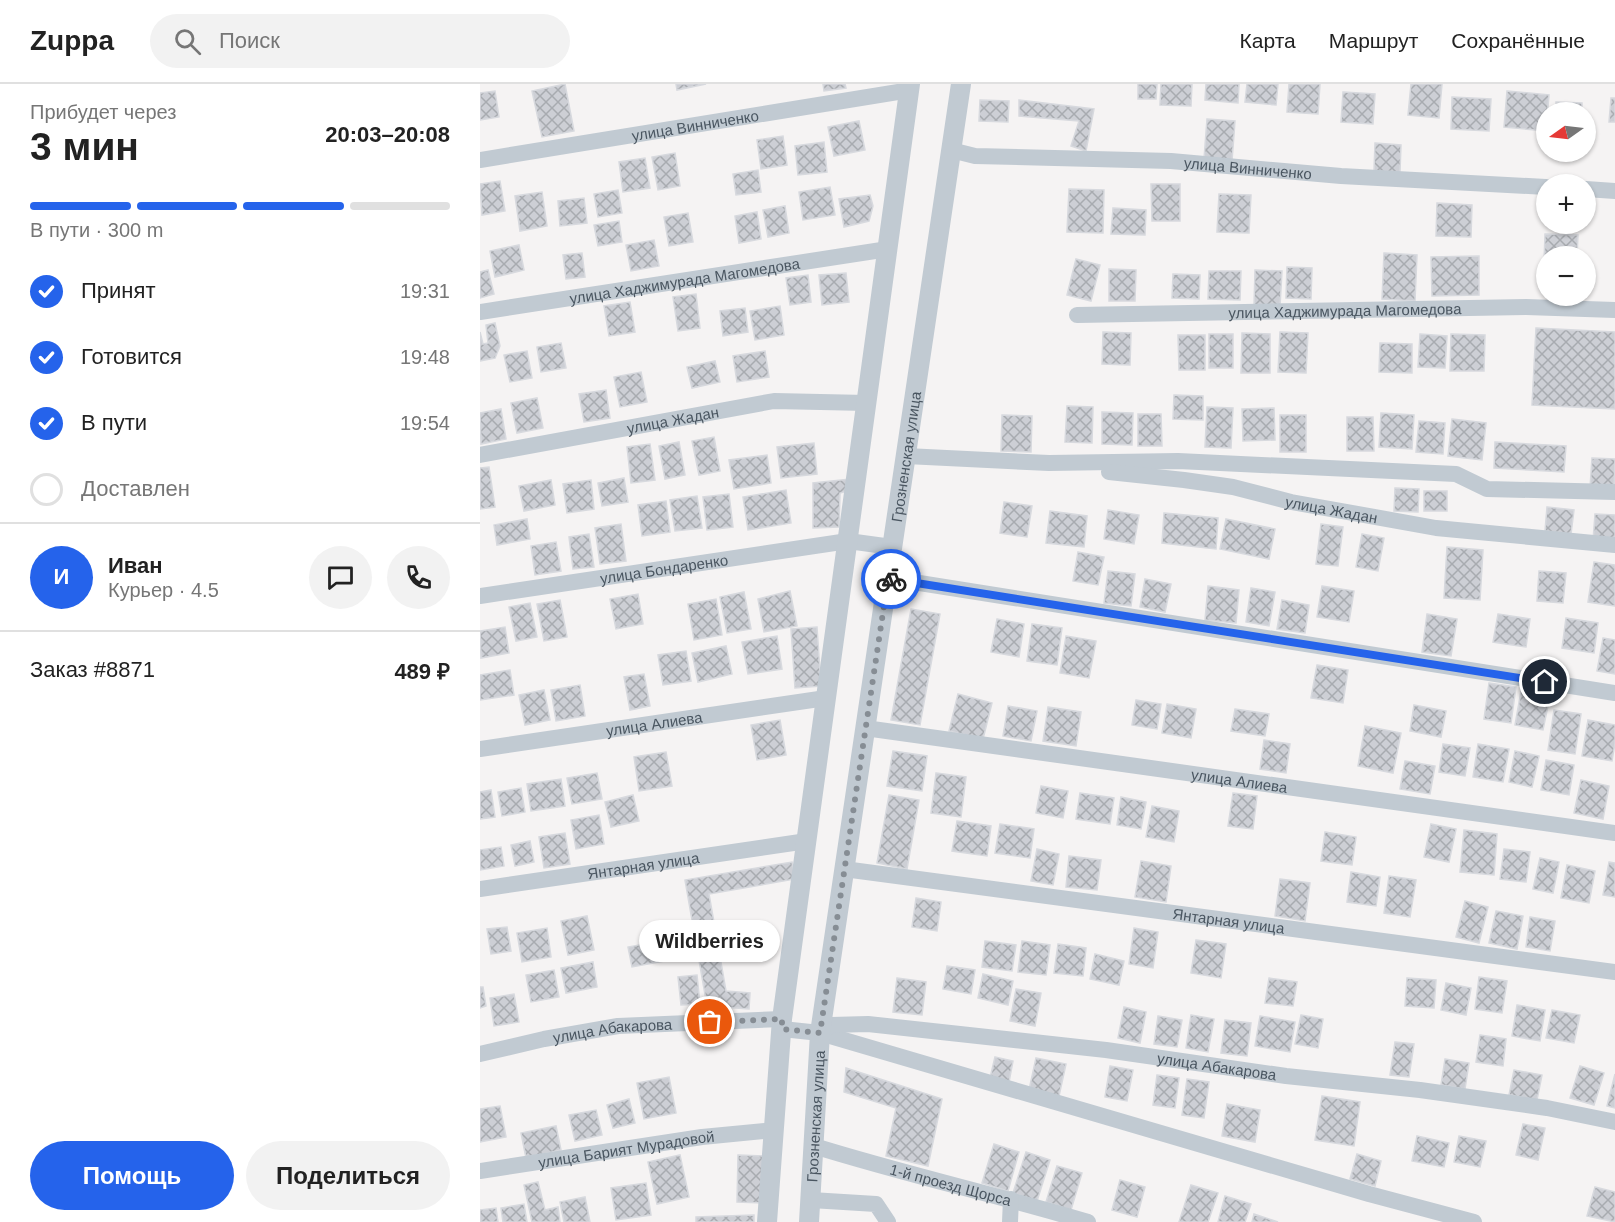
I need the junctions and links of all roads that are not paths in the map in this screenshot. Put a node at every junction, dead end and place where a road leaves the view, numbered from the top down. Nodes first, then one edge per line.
1 (961, 84) edge
2 (910, 87) edge
3 (951, 150) junction
4 (480, 160) edge
5 (1536, 186) edge
6 (1596, 190) edge
7 (1615, 191) edge
8 (888, 249) junction
9 (1615, 310) edge
10 (480, 312) edge
11 (1077, 315) dead end
12 (867, 403) junction
13 (480, 455) edge
14 (906, 456) junction
15 (1049, 464) junction
16 (1615, 492) edge
17 (848, 541) junction
18 (1615, 545) edge
19 (892, 547) junction
20 (888, 579) junction
21 (480, 596) edge
22 (1615, 693) edge
23 (826, 698) junction
24 (865, 728) junction
25 (480, 749) edge
26 (1615, 833) edge
27 (807, 841) junction
28 (844, 869) junction
29 (480, 889) edge
30 (1615, 972) edge
31 (782, 1024) junction
32 (820, 1033) junction
33 (480, 1054) edge
34 (1615, 1122) edge
35 (774, 1130) junction
36 (814, 1146) junction
37 (480, 1170) edge
38 (1011, 1199) junction
39 (811, 1200) junction
40 (767, 1222) edge
41 (809, 1222) edge
42 (888, 1222) edge
43 (1010, 1222) edge
44 (1088, 1222) edge
45 (1474, 1222) edge

1 - 3 street, Грозненская улица
2 - 4 street, улица Винниченко
2 - 8 street
3 - 5 street, улица Винниченко
3 - 14 street, Грозненская улица
6 - 7 street
8 - 10 street, улица Хаджимурада Магомедова
8 - 12 street
9 - 11 street, улица Хаджимурада Магомедова
12 - 13 street, улица Жадан
12 - 17 street
14 - 15 street
14 - 19 street, Грозненская улица
15 - 16 street
15 - 18 street, улица Жадан
17 - 19 street, улица Бондаренко
17 - 21 street, улица Бондаренко
17 - 23 street
19 - 20 street, Грозненская улица
20 - 22 street
20 - 24 street, Грозненская улица
23 - 25 street, улица Алиева
23 - 27 street
24 - 26 street, улица Алиева
24 - 28 street, Грозненская улица
27 - 29 street, Янтарная улица
27 - 31 street
28 - 30 street, Янтарная улица
28 - 32 street, Грозненская улица
31 - 32 street, улица Абакарова
31 - 33 street, улица Абакарова
31 - 35 street
32 - 34 street, улица Абакарова
32 - 36 street, Грозненская улица
32 - 45 street
35 - 37 street, улица Барият Мурадовой
35 - 40 street
36 - 38 street, 1-й проезд Щорса
36 - 39 street, Грозненская улица
38 - 43 street
38 - 44 street, 1-й проезд Щорса
39 - 41 street, Грозненская улица
39 - 42 street

